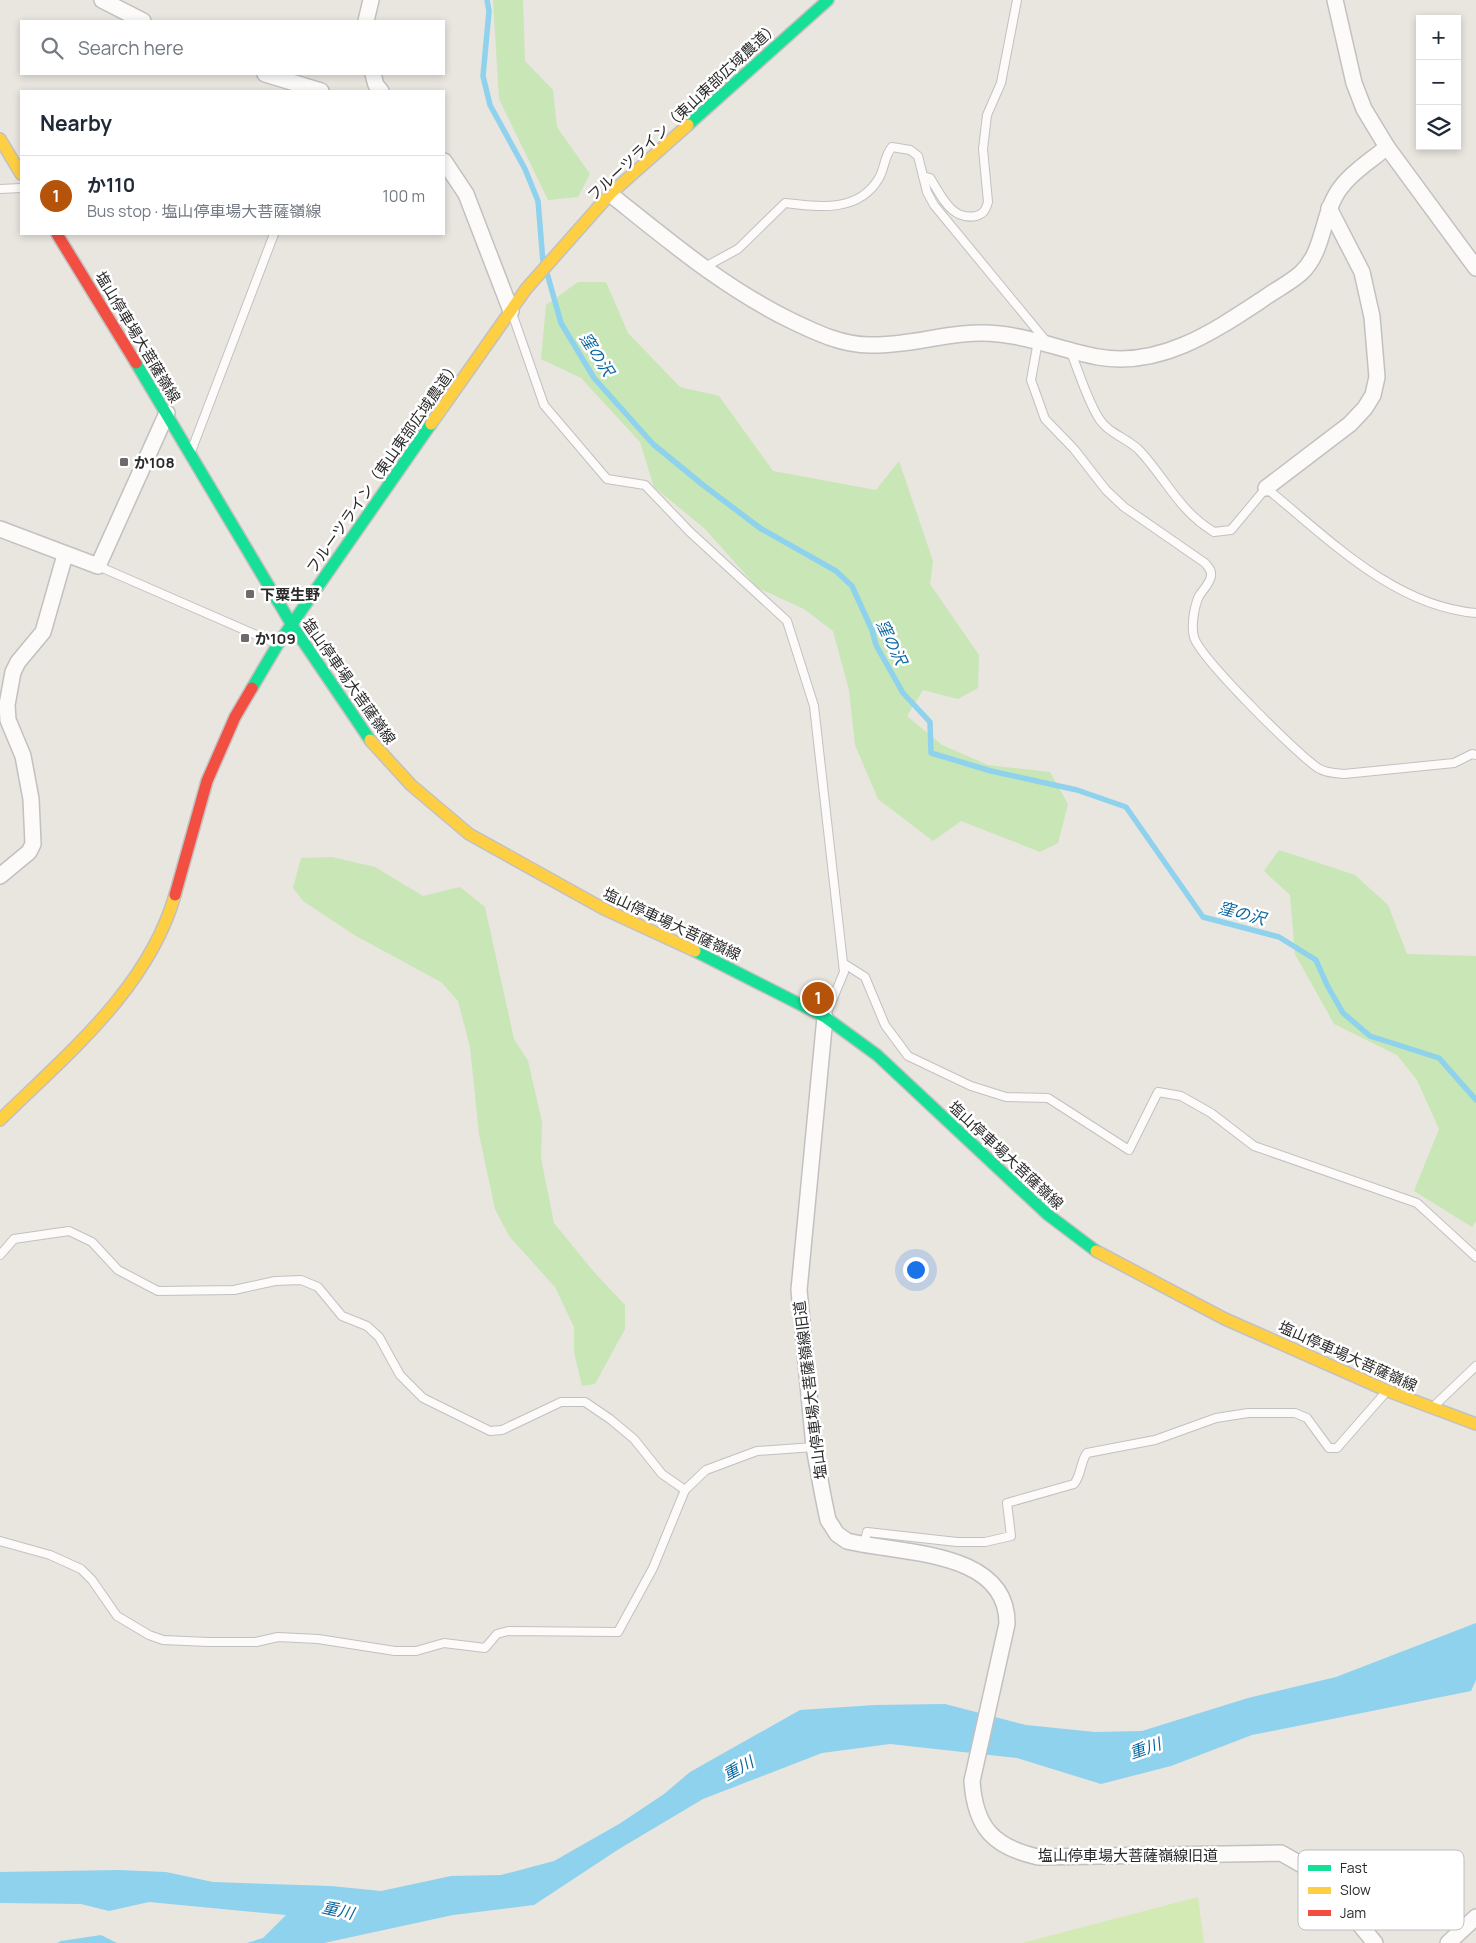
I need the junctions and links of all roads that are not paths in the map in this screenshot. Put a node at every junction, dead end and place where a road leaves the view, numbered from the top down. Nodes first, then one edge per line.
1 (102, 0) edge
2 (371, 0) edge
3 (828, 0) edge
4 (1017, 0) edge
5 (1335, 0) edge
6 (141, 20) edge
7 (366, 20) edge
8 (268, 75) edge
9 (373, 75) edge
10 (318, 90) edge
11 (380, 90) edge
12 (0, 139) edge
13 (1387, 147) junction
14 (445, 162) edge
15 (20, 172) edge
16 (923, 176) junction
17 (20, 188) edge
18 (0, 189) edge
19 (610, 194) junction
20 (1329, 208) junction
21 (58, 235) edge
22 (274, 235) edge
23 (703, 268) junction
24 (1476, 268) edge
25 (511, 311) junction
26 (1044, 343) junction
27 (1070, 350) junction
28 (167, 413) junction
29 (191, 453) junction
30 (1266, 488) junction
31 (0, 528) edge
32 (65, 555) junction
33 (98, 566) junction
34 (1476, 613) edge
35 (292, 625) junction
36 (278, 644) junction
37 (1476, 755) edge
38 (0, 876) edge
39 (843, 963) junction
40 (825, 1017) junction
41 (0, 1120) edge
42 (0, 1255) edge
43 (1476, 1257) edge
44 (1476, 1366) edge
45 (1388, 1391) junction
46 (1432, 1408) junction
47 (1476, 1424) edge
48 (814, 1447) junction
49 (685, 1490) junction
50 (0, 1541) edge
51 (864, 1545) junction
52 (1298, 1863) edge
53 (1476, 1917) edge
54 (1464, 1928) edge
55 (1364, 1930) edge
56 (1462, 1930) edge
57 (1375, 1943) edge
58 (1448, 1943) edge

1 - 6 street
2 - 7 street
3 - 19 main road, フルーツライン（東山東部広域農道）
4 - 16 lane
5 - 13 street
8 - 10 street
9 - 11 street
12 - 15 main road
13 - 20 street
13 - 24 street
14 - 25 street
16 - 23 lane
16 - 26 lane
17 - 18 lane
19 - 23 street
19 - 25 main road, フルーツライン（東山東部広域農道）
20 - 27 street
20 - 30 street
21 - 28 main road, 塩山停車場大菩薩嶺線
22 - 29 lane
23 - 26 street
25 - 35 main road, フルーツライン（東山東部広域農道）
25 - 39 lane
26 - 27 street
26 - 37 lane
27 - 30 lane
28 - 29 main road, 塩山停車場大菩薩嶺線
28 - 33 street
29 - 35 main road, 塩山停車場大菩薩嶺線
30 - 34 lane
31 - 32 street
32 - 33 street
32 - 38 street
33 - 36 lane
35 - 36 main road, フルーツライン（東山東部広域農道）
35 - 40 main road, 塩山停車場大菩薩嶺線
36 - 41 main road, フルーツライン（東山東部広域農道）
39 - 40 lane
39 - 43 lane
40 - 45 main road, 塩山停車場大菩薩嶺線
40 - 48 street, 塩山停車場大菩薩嶺線旧道
42 - 49 lane
44 - 46 lane
45 - 46 main road, 塩山停車場大菩薩嶺線
45 - 51 lane
46 - 47 main road, 塩山停車場大菩薩嶺線
48 - 49 lane
48 - 51 street, 塩山停車場大菩薩嶺線旧道
49 - 50 lane
51 - 52 street, 塩山停車場大菩薩嶺線旧道
53 - 54 street
55 - 57 street, 塩山停車場大菩薩嶺線旧道
56 - 58 street

